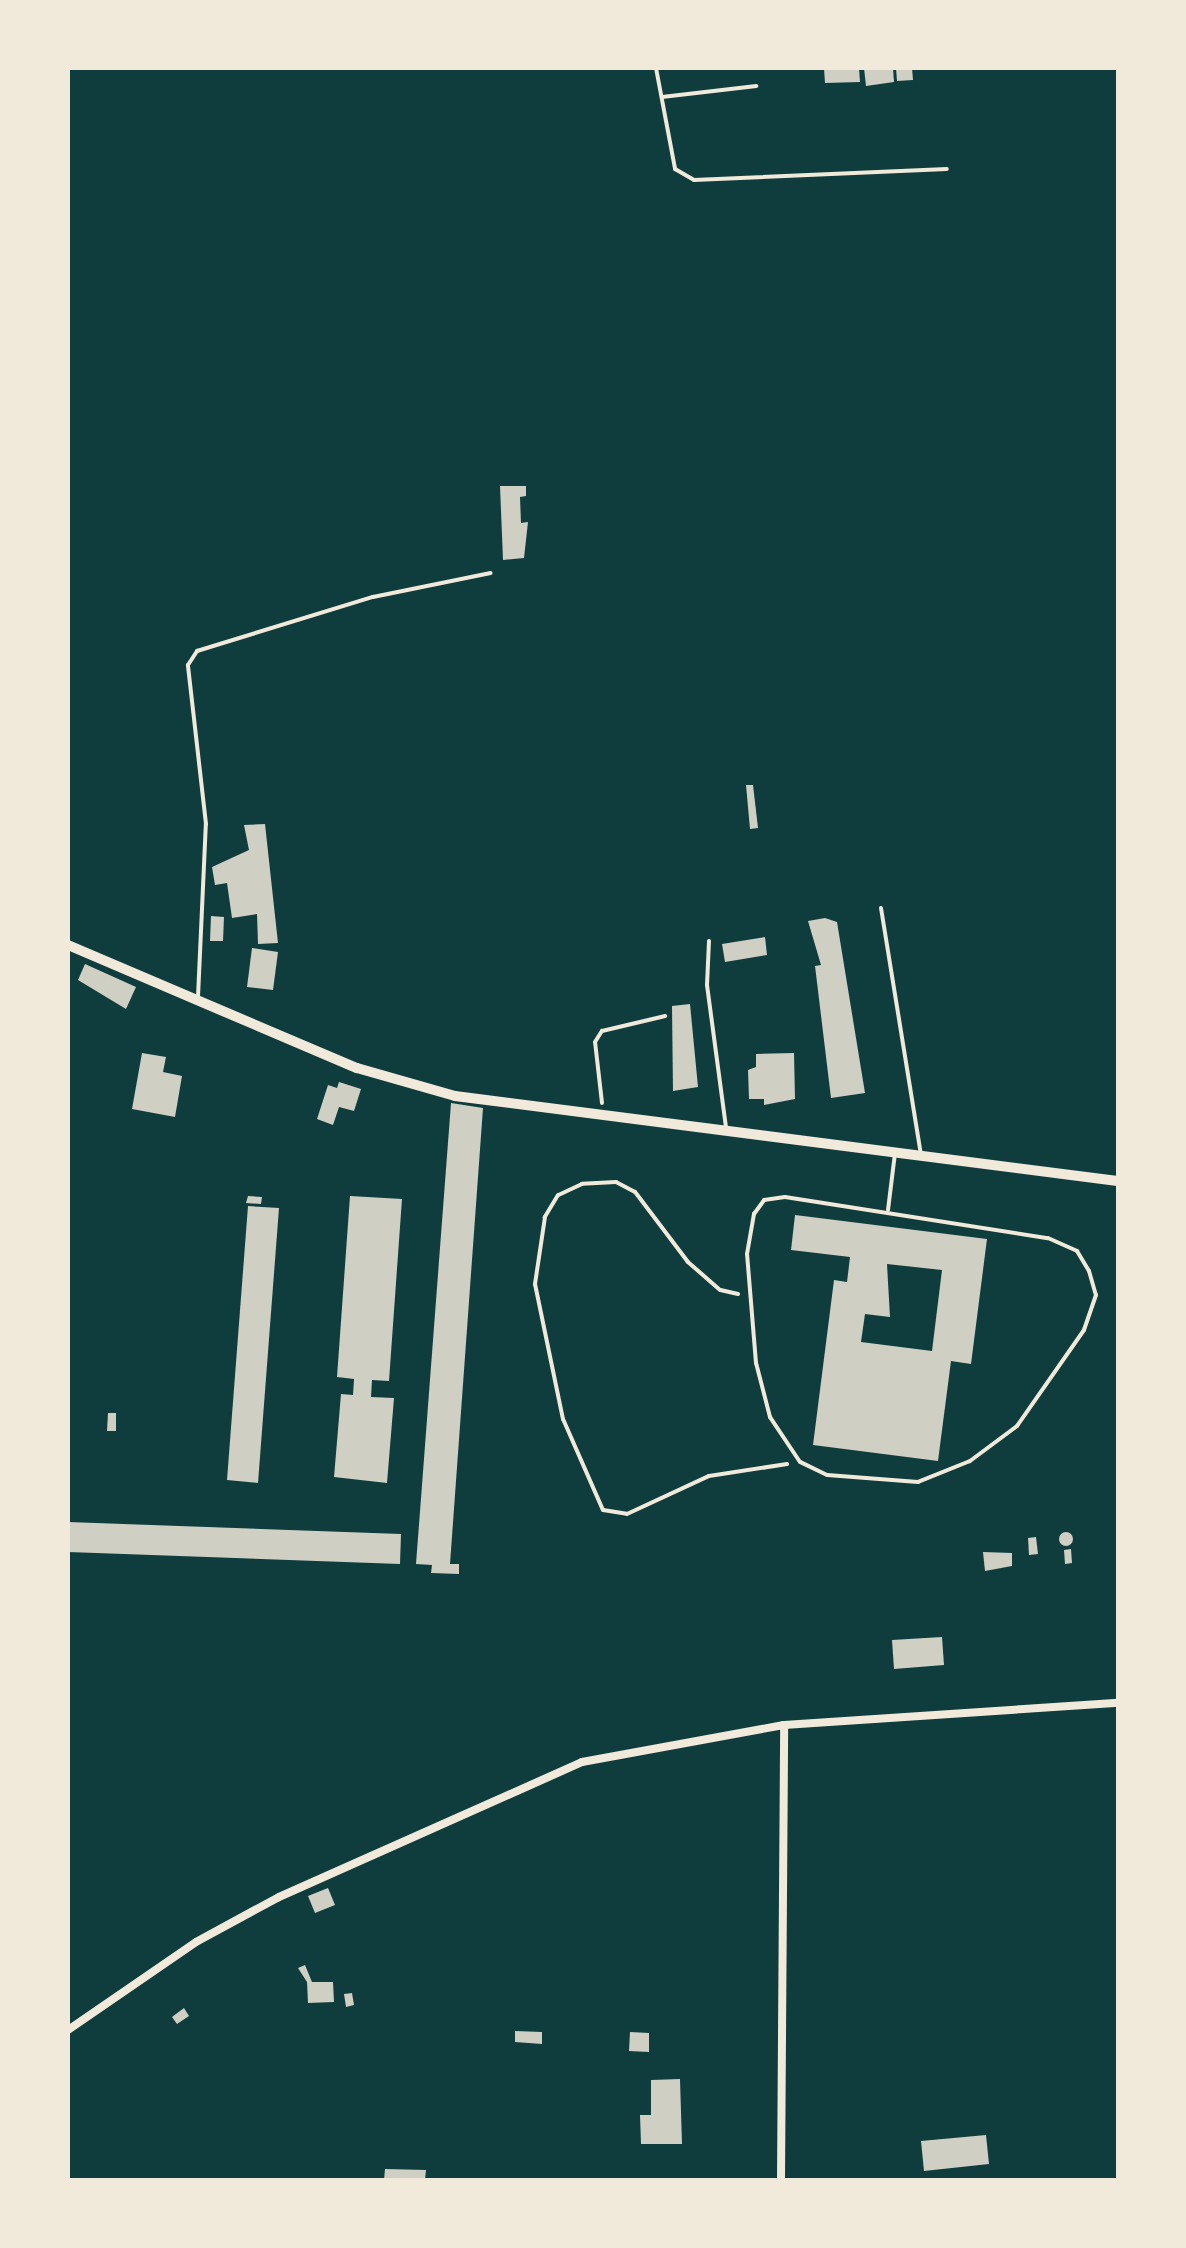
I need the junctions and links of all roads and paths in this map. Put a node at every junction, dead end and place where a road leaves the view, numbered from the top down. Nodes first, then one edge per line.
1 (656, 68) edge
2 (756, 86) dead end
3 (662, 97) junction
4 (947, 169) dead end
5 (492, 573) dead end
6 (881, 908) dead end
7 (709, 940) dead end
8 (68, 945) edge
9 (198, 1002) junction
10 (665, 1016) dead end
11 (604, 1117) junction
12 (726, 1132) junction
13 (895, 1153) junction
14 (921, 1156) junction
15 (1118, 1182) edge
16 (888, 1210) junction
17 (747, 1296) junction
18 (800, 1462) junction
19 (1118, 1703) edge
20 (784, 1725) junction
21 (68, 2030) edge
22 (782, 2180) edge

1 - 3 lane
2 - 3 lane
3 - 4 lane
5 - 9 lane
6 - 14 lane
7 - 12 lane
8 - 9 street
9 - 11 street
10 - 11 path
11 - 12 street
12 - 13 street
13 - 14 street
13 - 16 lane
14 - 15 street
16 - 17 lane
16 - 18 lane
17 - 18 lane
17 - 18 path
19 - 20 street
20 - 21 street
20 - 22 street

